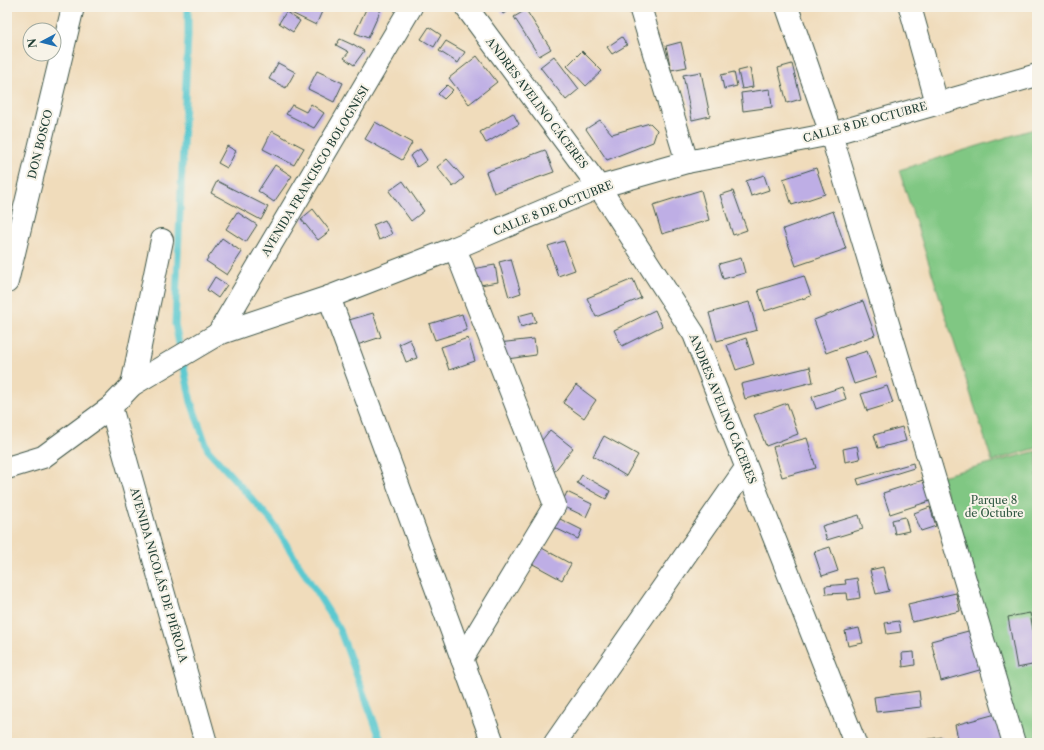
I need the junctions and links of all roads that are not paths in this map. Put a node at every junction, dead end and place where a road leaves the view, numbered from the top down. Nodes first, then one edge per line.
1 (73, 7) edge
2 (411, 7) edge
3 (466, 7) edge
4 (640, 7) edge
5 (787, 7) edge
6 (910, 7) edge
7 (1037, 75) edge
8 (937, 103) junction
9 (831, 134) junction
10 (687, 162) junction
11 (599, 187) junction
12 (162, 240) dead end
13 (455, 248) junction
14 (7, 282) edge
15 (329, 297) junction
16 (217, 335) junction
17 (132, 385) junction
18 (111, 407) junction
19 (7, 468) edge
20 (746, 468) junction
21 (462, 659) junction
22 (206, 743) edge
23 (493, 743) edge
24 (555, 743) edge
25 (855, 743) edge
26 (1014, 743) edge

1 - 14 street, DON BOSCO
2 - 16 street, AVENIDA FRANCISCO BOLOGNESI
3 - 11 street, ANDRES AVELINO CÁCERES
4 - 10 street
5 - 9 street
6 - 8 street
7 - 8 street, CALLE 8 DE OCTUBRE
8 - 9 street, CALLE 8 DE OCTUBRE
9 - 10 street, CALLE 8 DE OCTUBRE
9 - 26 street
10 - 11 street, CALLE 8 DE OCTUBRE
11 - 13 street, CALLE 8 DE OCTUBRE
11 - 20 street, ANDRES AVELINO CÁCERES
12 - 17 street
13 - 15 street, CALLE 8 DE OCTUBRE
13 - 21 street
15 - 16 street, CALLE 8 DE OCTUBRE
15 - 21 street
16 - 17 street, CALLE 8 DE OCTUBRE
17 - 18 street, CALLE 8 DE OCTUBRE
18 - 19 street, CALLE 8 DE OCTUBRE
18 - 22 street, AVENIDA NICOLÁS DE PIÉROLA
20 - 24 street
20 - 25 street, ANDRES AVELINO CÁCERES
21 - 23 street

